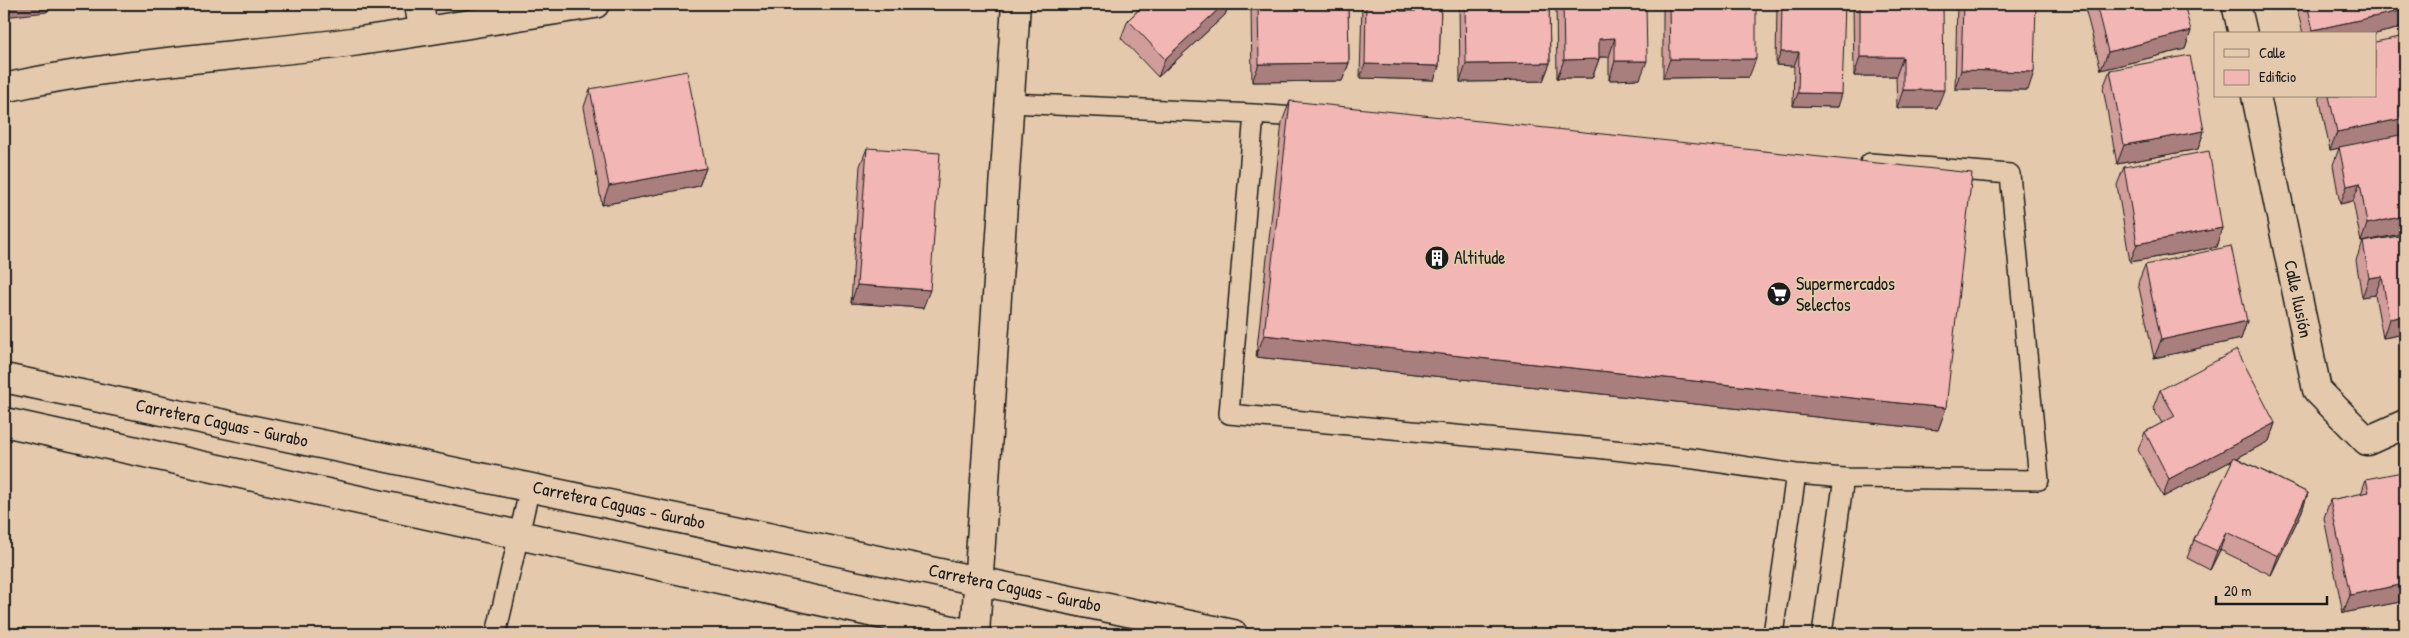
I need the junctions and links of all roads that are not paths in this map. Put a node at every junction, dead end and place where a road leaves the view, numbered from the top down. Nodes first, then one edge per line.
1 (595, 4) edge
2 (1016, 4) edge
3 (2236, 4) edge
4 (421, 17) edge
5 (2243, 32) edge
6 (4, 88) edge
7 (2256, 98) edge
8 (1010, 103) junction
9 (1254, 114) junction
10 (1323, 119) edge
11 (1851, 161) edge
12 (4, 378) edge
13 (4, 422) edge
14 (2405, 424) edge
15 (1796, 474) junction
16 (1844, 478) junction
17 (530, 487) junction
18 (519, 535) junction
19 (979, 580) junction
20 (496, 634) edge
21 (970, 634) edge
22 (975, 634) edge
23 (1233, 634) edge
24 (1773, 634) edge
25 (1822, 634) edge

1 - 4 main road
2 - 8 main road
3 - 5 main road
4 - 6 main road
7 - 14 main road, Calle Ilusión
8 - 9 lane
8 - 19 main road
9 - 10 lane
9 - 15 lane
11 - 16 lane
12 - 17 main road, Carretera Caguas - Gurabo
13 - 18 main road
15 - 16 lane
15 - 24 lane
16 - 25 lane
17 - 18 lane
17 - 19 main road, Carretera Caguas - Gurabo
18 - 20 lane
18 - 21 main road
19 - 22 main road
19 - 23 main road, Carretera Caguas - Gurabo

